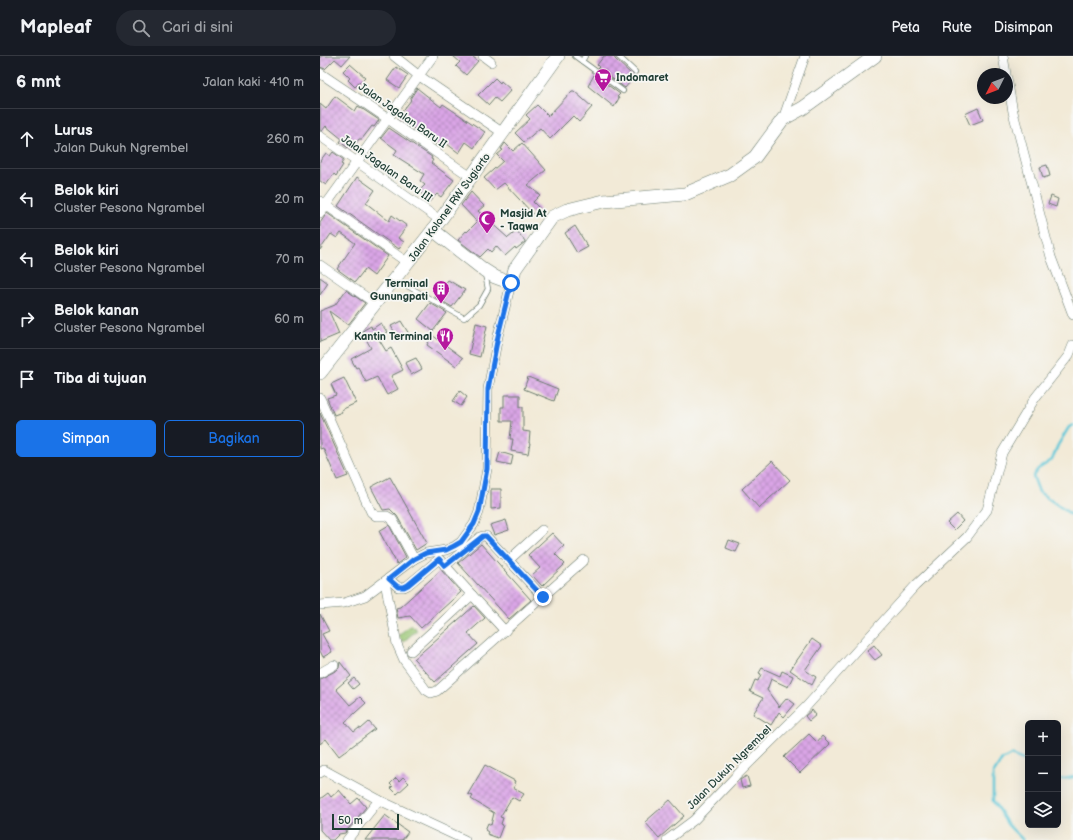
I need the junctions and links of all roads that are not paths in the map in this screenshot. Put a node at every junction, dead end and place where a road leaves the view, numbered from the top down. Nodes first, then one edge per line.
1 (394, 56) edge
2 (433, 56) edge
3 (483, 56) edge
4 (558, 56) edge
5 (575, 56) edge
6 (586, 56) edge
7 (618, 56) edge
8 (805, 56) edge
9 (875, 56) edge
10 (1003, 56) edge
11 (582, 61) junction
12 (491, 62) dead end
13 (1005, 68) edge
14 (635, 72) dead end
15 (320, 73) edge
16 (418, 75) junction
17 (622, 91) dead end
18 (1012, 104) edge
19 (388, 118) junction
20 (783, 119) junction
21 (503, 133) junction
22 (320, 136) edge
23 (357, 162) junction
24 (471, 177) junction
25 (322, 206) edge
26 (437, 225) junction
27 (408, 263) junction
28 (320, 265) edge
29 (484, 270) junction
30 (395, 279) junction
31 (511, 283) junction
32 (376, 304) junction
33 (1073, 315) edge
34 (1073, 345) edge
35 (321, 368) edge
36 (320, 398) edge
37 (542, 530) dead end
38 (414, 559) junction
39 (509, 560) junction
40 (584, 560) dead end
41 (445, 566) junction
42 (387, 580) junction
43 (472, 595) junction
44 (543, 597) junction
45 (320, 605) edge
46 (505, 631) junction
47 (411, 651) dead end
48 (334, 665) dead end
49 (320, 673) edge
50 (321, 769) edge
51 (380, 800) junction
52 (452, 838) edge
53 (347, 840) edge
54 (465, 840) edge
55 (667, 840) edge

1 - 16 street
2 - 16 street
3 - 12 street
4 - 21 street, Jalan Kolonel RW Sugiarto
5 - 11 lane
6 - 11 lane
7 - 14 lane
8 - 20 street
9 - 20 street
10 - 13 street
11 - 17 lane
15 - 19 street, Jalan Jagalan Baru II
16 - 19 street
16 - 21 street
18 - 33 street
19 - 23 street
19 - 24 street, Jalan Jagalan Baru II
20 - 31 street
21 - 24 street, Jalan Kolonel RW Sugiarto
22 - 23 street, Jalan Jagalan Baru III
23 - 25 street
23 - 26 street, Jalan Jagalan Baru III
24 - 26 street, Jalan Kolonel RW Sugiarto
25 - 27 street
26 - 27 street, Jalan Kolonel RW Sugiarto
26 - 29 street
27 - 30 street, Jalan Kolonel RW Sugiarto
28 - 32 street
29 - 30 lane
29 - 31 street
30 - 32 street, Jalan Kolonel RW Sugiarto
31 - 38 street
32 - 35 street, Jalan Kolonel RW Sugiarto
34 - 55 street, Jalan Dukuh Ngrembel
36 - 38 street
37 - 39 street
38 - 42 street
39 - 41 street
39 - 44 street
40 - 44 street
41 - 42 street
41 - 43 street
42 - 45 street
42 - 46 street
43 - 46 street
43 - 47 street
44 - 46 street
48 - 49 street
50 - 51 street
51 - 52 street
51 - 53 street
52 - 54 street

